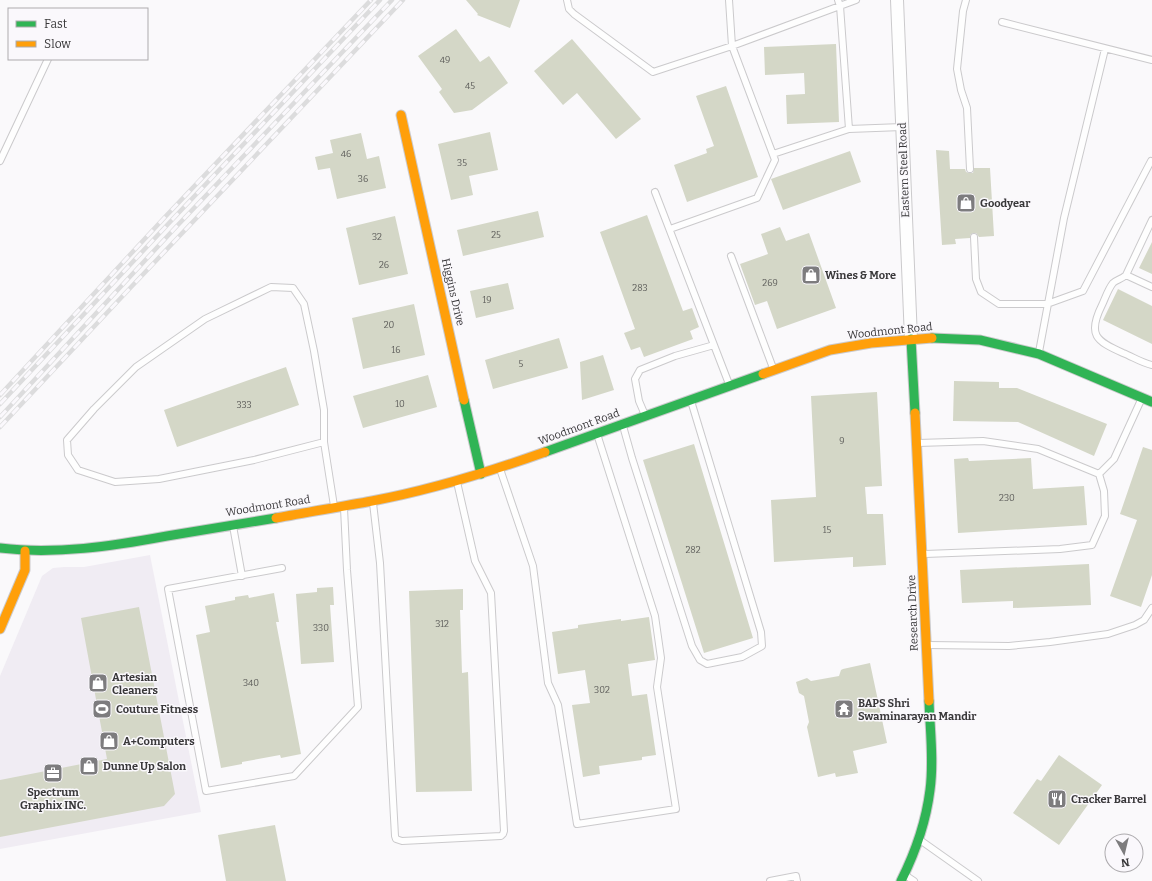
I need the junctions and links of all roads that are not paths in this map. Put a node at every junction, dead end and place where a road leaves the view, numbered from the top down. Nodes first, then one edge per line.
1 (567, 0) edge
2 (729, 0) edge
3 (856, 0) edge
4 (897, 0) edge
5 (966, 0) edge
6 (839, 3) edge
7 (1002, 22) dead end
8 (732, 46) junction
9 (1105, 49) junction
10 (48, 60) edge
11 (1152, 60) edge
12 (401, 115) dead end
13 (902, 127) junction
14 (849, 129) junction
15 (773, 154) junction
16 (0, 161) edge
17 (1152, 162) edge
18 (970, 169) dead end
19 (655, 192) dead end
20 (1152, 220) edge
21 (670, 229) junction
22 (974, 237) dead end
23 (731, 256) dead end
24 (1126, 275) junction
25 (1152, 288) edge
26 (1048, 304) junction
27 (911, 339) junction
28 (714, 345) junction
29 (1039, 354) junction
30 (1152, 365) edge
31 (774, 369) junction
32 (730, 385) junction
33 (1142, 398) junction
34 (691, 399) junction
35 (1152, 402) edge
36 (645, 416) junction
37 (623, 424) junction
38 (597, 433) junction
39 (324, 442) junction
40 (917, 443) junction
41 (500, 468) junction
42 (481, 474) junction
43 (1099, 474) junction
44 (456, 481) junction
45 (373, 501) junction
46 (339, 507) junction
47 (233, 524) junction
48 (0, 548) edge
49 (25, 551) junction
50 (922, 554) junction
51 (282, 568) dead end
52 (242, 576) junction
53 (1152, 608) edge
54 (0, 629) edge
55 (926, 645) junction
56 (919, 839) junction
57 (902, 877) edge
58 (770, 881) edge
59 (797, 881) edge
60 (914, 881) edge
61 (978, 881) edge

1 - 8 lane
2 - 8 lane
3 - 6 lane
4 - 13 street, Eastern Steel Road
5 - 18 lane
6 - 8 lane
6 - 14 lane
7 - 9 lane
8 - 15 lane
9 - 11 lane
9 - 26 lane
10 - 16 lane
12 - 42 main road, Higgins Drive
13 - 14 lane
13 - 27 street, Eastern Steel Road
14 - 15 lane
15 - 21 lane
17 - 26 lane
19 - 21 lane
20 - 24 lane
21 - 28 lane
22 - 26 lane
23 - 31 lane
24 - 25 lane
24 - 30 lane
26 - 29 lane
27 - 29 main road, Woodmont Road
27 - 31 main road, Woodmont Road
27 - 40 main road, Research Drive
28 - 32 lane
28 - 36 lane
29 - 33 main road, Woodmont Road
31 - 32 main road, Woodmont Road
32 - 34 main road, Woodmont Road
33 - 35 main road, Woodmont Road
33 - 43 lane
34 - 36 main road, Woodmont Road
34 - 37 lane
36 - 37 main road, Woodmont Road
37 - 38 main road, Woodmont Road
38 - 41 main road, Woodmont Road
38 - 41 lane
39 - 39 lane
39 - 46 lane
40 - 43 lane
40 - 50 main road, Research Drive
41 - 42 main road, Woodmont Road
42 - 44 main road, Woodmont Road
43 - 50 lane
44 - 45 main road, Woodmont Road
44 - 45 lane
45 - 46 main road, Woodmont Road
46 - 47 main road, Woodmont Road
46 - 52 lane
47 - 49 main road, Woodmont Road
47 - 52 lane
48 - 49 main road, Woodmont Road
49 - 54 main road
50 - 55 main road, Research Drive
51 - 52 lane
53 - 55 lane
55 - 56 main road, Research Drive
56 - 57 main road, Research Drive
56 - 61 lane
57 - 60 lane
58 - 59 lane

